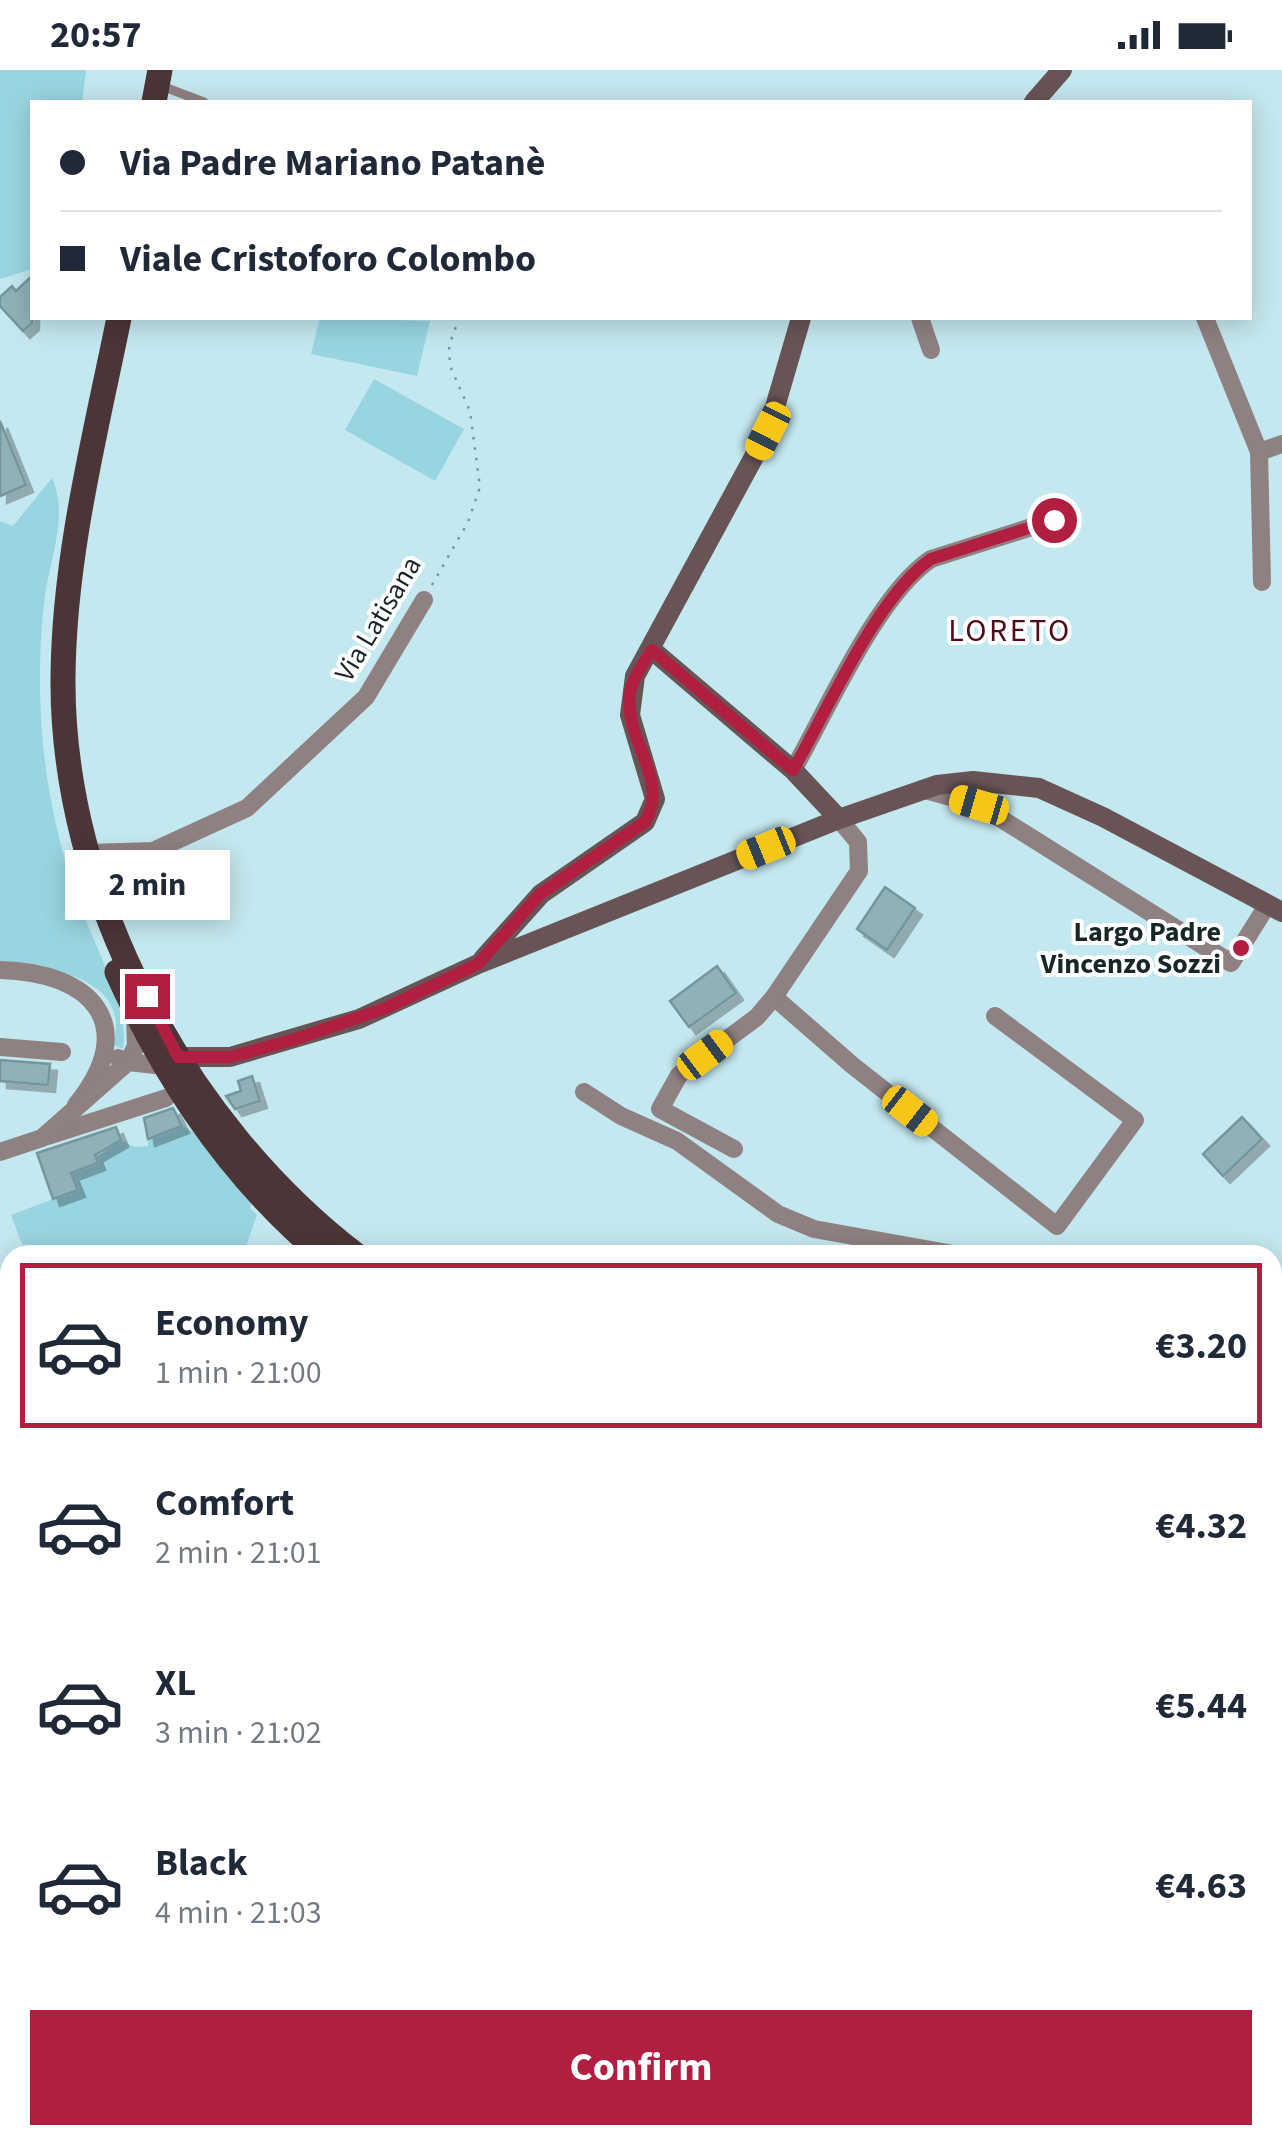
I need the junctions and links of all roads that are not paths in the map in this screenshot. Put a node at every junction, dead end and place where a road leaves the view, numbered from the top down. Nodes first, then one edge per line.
1 (1062, 70) edge
2 (163, 87) edge
3 (199, 100) edge
4 (1036, 100) edge
5 (109, 320) edge
6 (120, 320) edge
7 (799, 320) edge
8 (921, 320) edge
9 (1206, 320) edge
10 (931, 350) dead end
11 (1282, 444) edge
12 (1260, 452) junction
13 (1054, 520) dead end
14 (1262, 582) dead end
15 (424, 600) road end
16 (652, 650) junction
17 (793, 770) junction
18 (922, 789) junction
19 (839, 818) junction
20 (89, 852) junction
21 (1275, 908) edge
22 (478, 964) junction
23 (0, 970) edge
24 (774, 997) junction
25 (134, 1011) junction
26 (995, 1016) dead end
27 (0, 1046) edge
28 (104, 1049) junction
29 (62, 1052) dead end
30 (128, 1062) junction
31 (171, 1062) junction
32 (584, 1092) dead end
33 (166, 1098) dead end
34 (76, 1106) junction
35 (660, 1109) junction
36 (645, 1126) junction
37 (42, 1138) junction
38 (734, 1149) dead end
39 (0, 1152) edge
40 (312, 1245) edge
41 (345, 1245) edge
42 (904, 1245) edge

1 - 4 street
2 - 3 lane
5 - 25 main road
6 - 20 main road
7 - 16 street
8 - 10 street
9 - 12 street
11 - 12 street
12 - 14 street
13 - 17 street
15 - 20 street, Via Latisana
16 - 17 street
16 - 22 street
17 - 19 street
18 - 19 street
18 - 21 street
18 - 21 street
19 - 22 street
19 - 24 street
20 - 31 main road
22 - 31 street
23 - 28 street
24 - 26 street
24 - 35 street
25 - 30 street
25 - 31 main road
27 - 29 street
28 - 30 street
28 - 34 street
30 - 31 street
30 - 34 street
31 - 40 main road
31 - 41 main road
32 - 36 street
33 - 37 street
34 - 37 street
35 - 36 street
35 - 38 street
36 - 42 street
37 - 39 street

